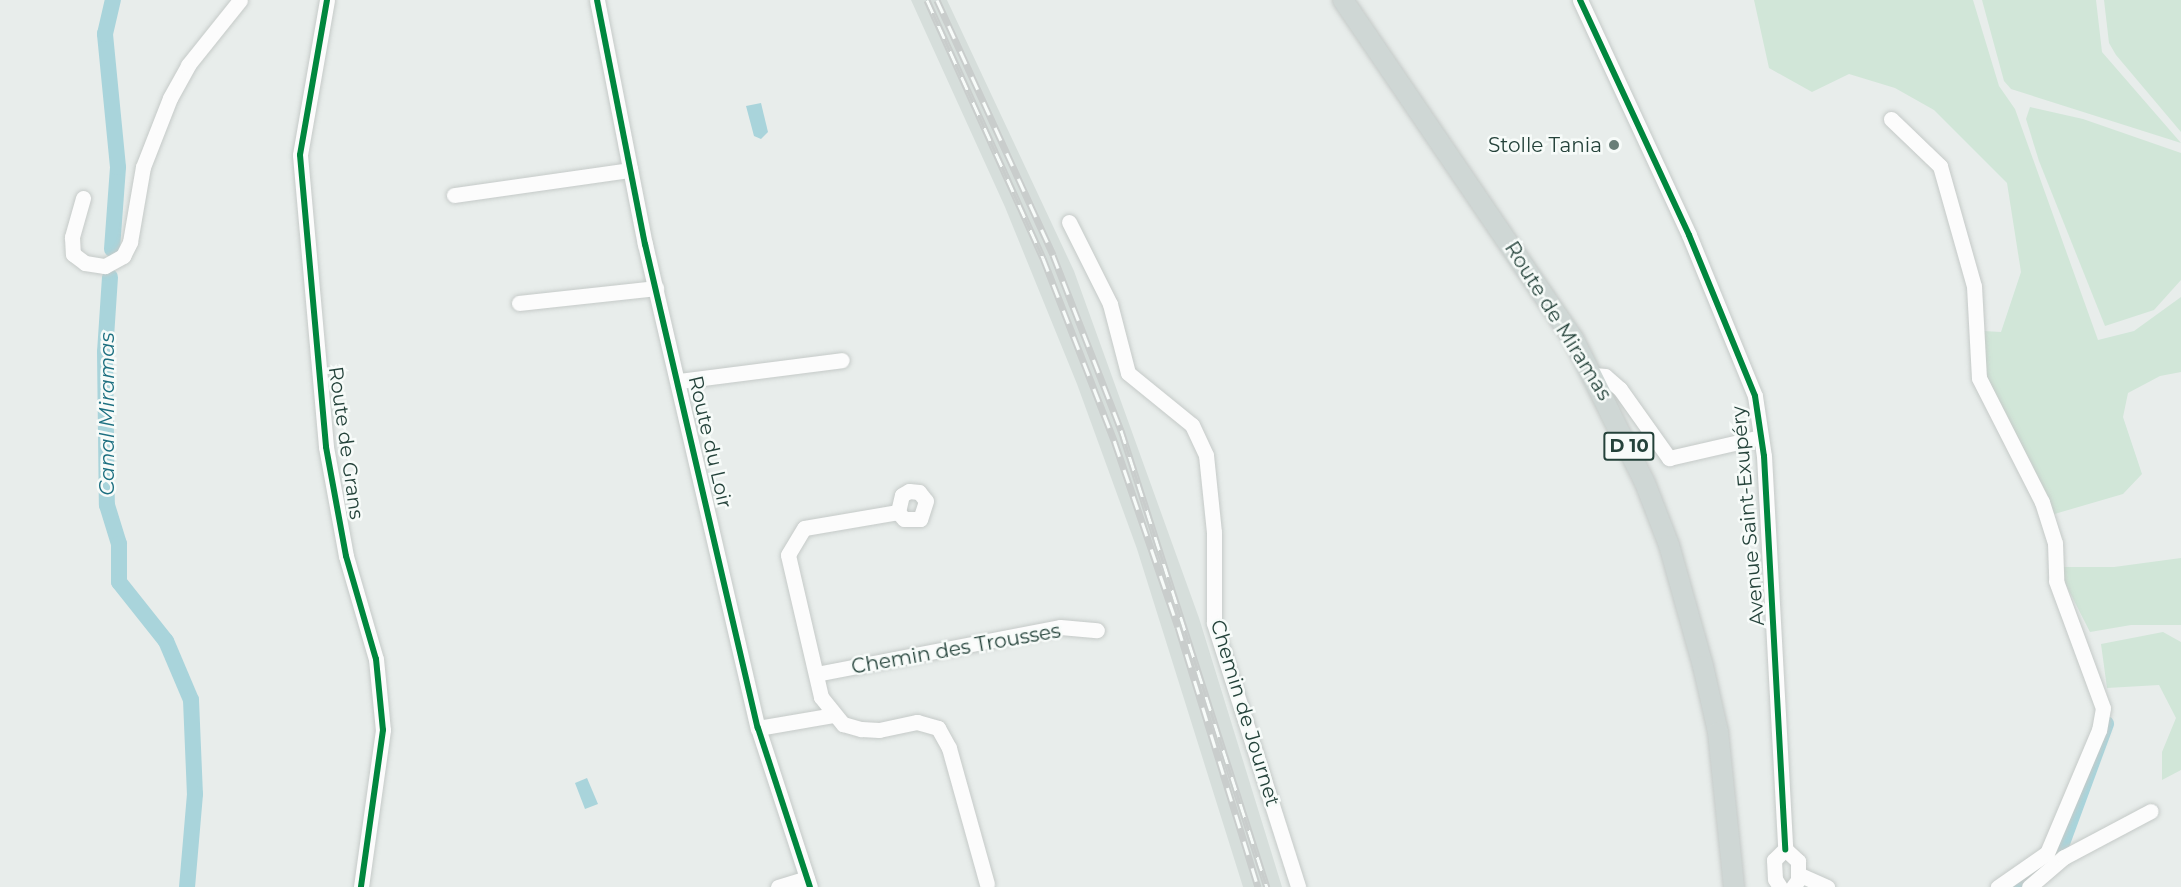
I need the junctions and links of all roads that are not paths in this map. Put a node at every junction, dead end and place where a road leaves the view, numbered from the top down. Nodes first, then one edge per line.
1 (240, 0) edge
2 (327, 0) edge
3 (597, 0) edge
4 (1343, 0) edge
5 (1580, 0) edge
6 (1891, 119) dead end
7 (630, 171) junction
8 (454, 195) dead end
9 (83, 198) dead end
10 (1069, 222) dead end
11 (656, 288) junction
12 (519, 303) dead end
13 (842, 360) dead end
14 (1594, 375) junction
15 (679, 381) junction
16 (1761, 437) junction
17 (898, 512) dead end
18 (1096, 630) dead end
19 (816, 674) junction
20 (833, 715) junction
21 (758, 728) junction
22 (2151, 811) dead end
23 (1785, 849) junction
24 (1796, 880) edge
25 (808, 883) edge
26 (987, 884) dead end
27 (361, 887) edge
28 (778, 887) edge
29 (1298, 887) edge
30 (1734, 887) edge
31 (1780, 887) edge
32 (1827, 887) edge
33 (1998, 887) edge
34 (2029, 887) edge

1 - 9 street
2 - 27 street, Route de Grans
3 - 7 street, Route du Loir
4 - 14 main road, Route de Miramas / D 10
5 - 16 street, Avenue Saint-Exupéry
6 - 33 street
7 - 8 street
7 - 11 street, Route du Loir
10 - 29 street, Chemin de Journet
11 - 12 street
11 - 15 street, Route du Loir
13 - 15 street
14 - 16 street
14 - 30 main road, Route de Miramas / D 10
15 - 21 street, Route du Loir
16 - 23 street, Avenue Saint-Exupéry
17 - 19 street
18 - 19 street, Chemin des Trousses
19 - 20 street
20 - 21 street
20 - 26 street
21 - 25 street, Route du Loir
22 - 34 street
23 - 24 street
23 - 31 street
24 - 32 street
25 - 28 street

